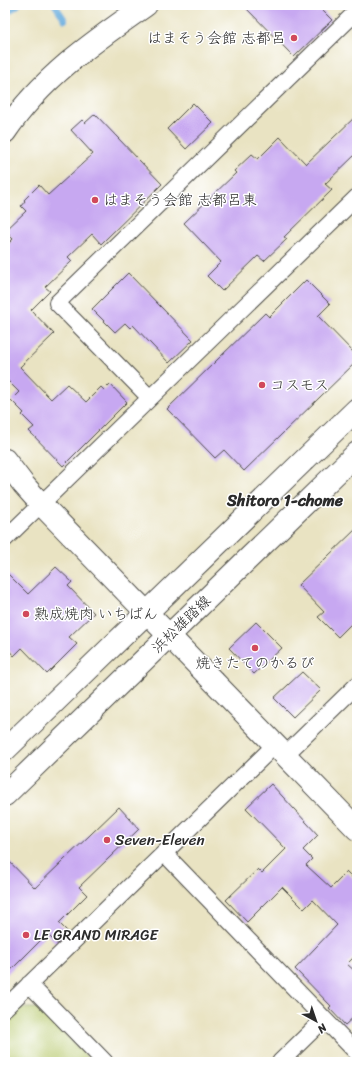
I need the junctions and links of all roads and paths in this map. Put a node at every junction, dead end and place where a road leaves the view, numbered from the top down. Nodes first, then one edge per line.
1 (146, 5) edge
2 (357, 11) edge
3 (5, 132) edge
4 (357, 197) edge
5 (150, 398) junction
6 (357, 409) edge
7 (357, 453) edge
8 (5, 460) edge
9 (41, 504) junction
10 (5, 539) edge
11 (146, 612) junction
12 (169, 636) junction
13 (357, 685) edge
14 (5, 750) edge
15 (280, 750) junction
16 (5, 795) edge
17 (357, 830) edge
18 (164, 853) junction
19 (29, 984) junction
20 (5, 1008) edge
21 (324, 1019) junction
22 (357, 1053) edge
23 (105, 1062) edge
24 (280, 1062) edge

1 - 3 main road
2 - 5 street
4 - 5 street
5 - 9 street
6 - 11 main road
7 - 12 main road, 浜松雄踏線
8 - 9 main road
9 - 10 street
9 - 11 main road
11 - 12 main road
11 - 14 main road
12 - 15 main road
12 - 16 main road, 浜松雄踏線
13 - 15 street
15 - 17 main road
15 - 18 street
18 - 19 street
18 - 21 street
19 - 20 street
19 - 23 street
21 - 22 street
21 - 24 street

